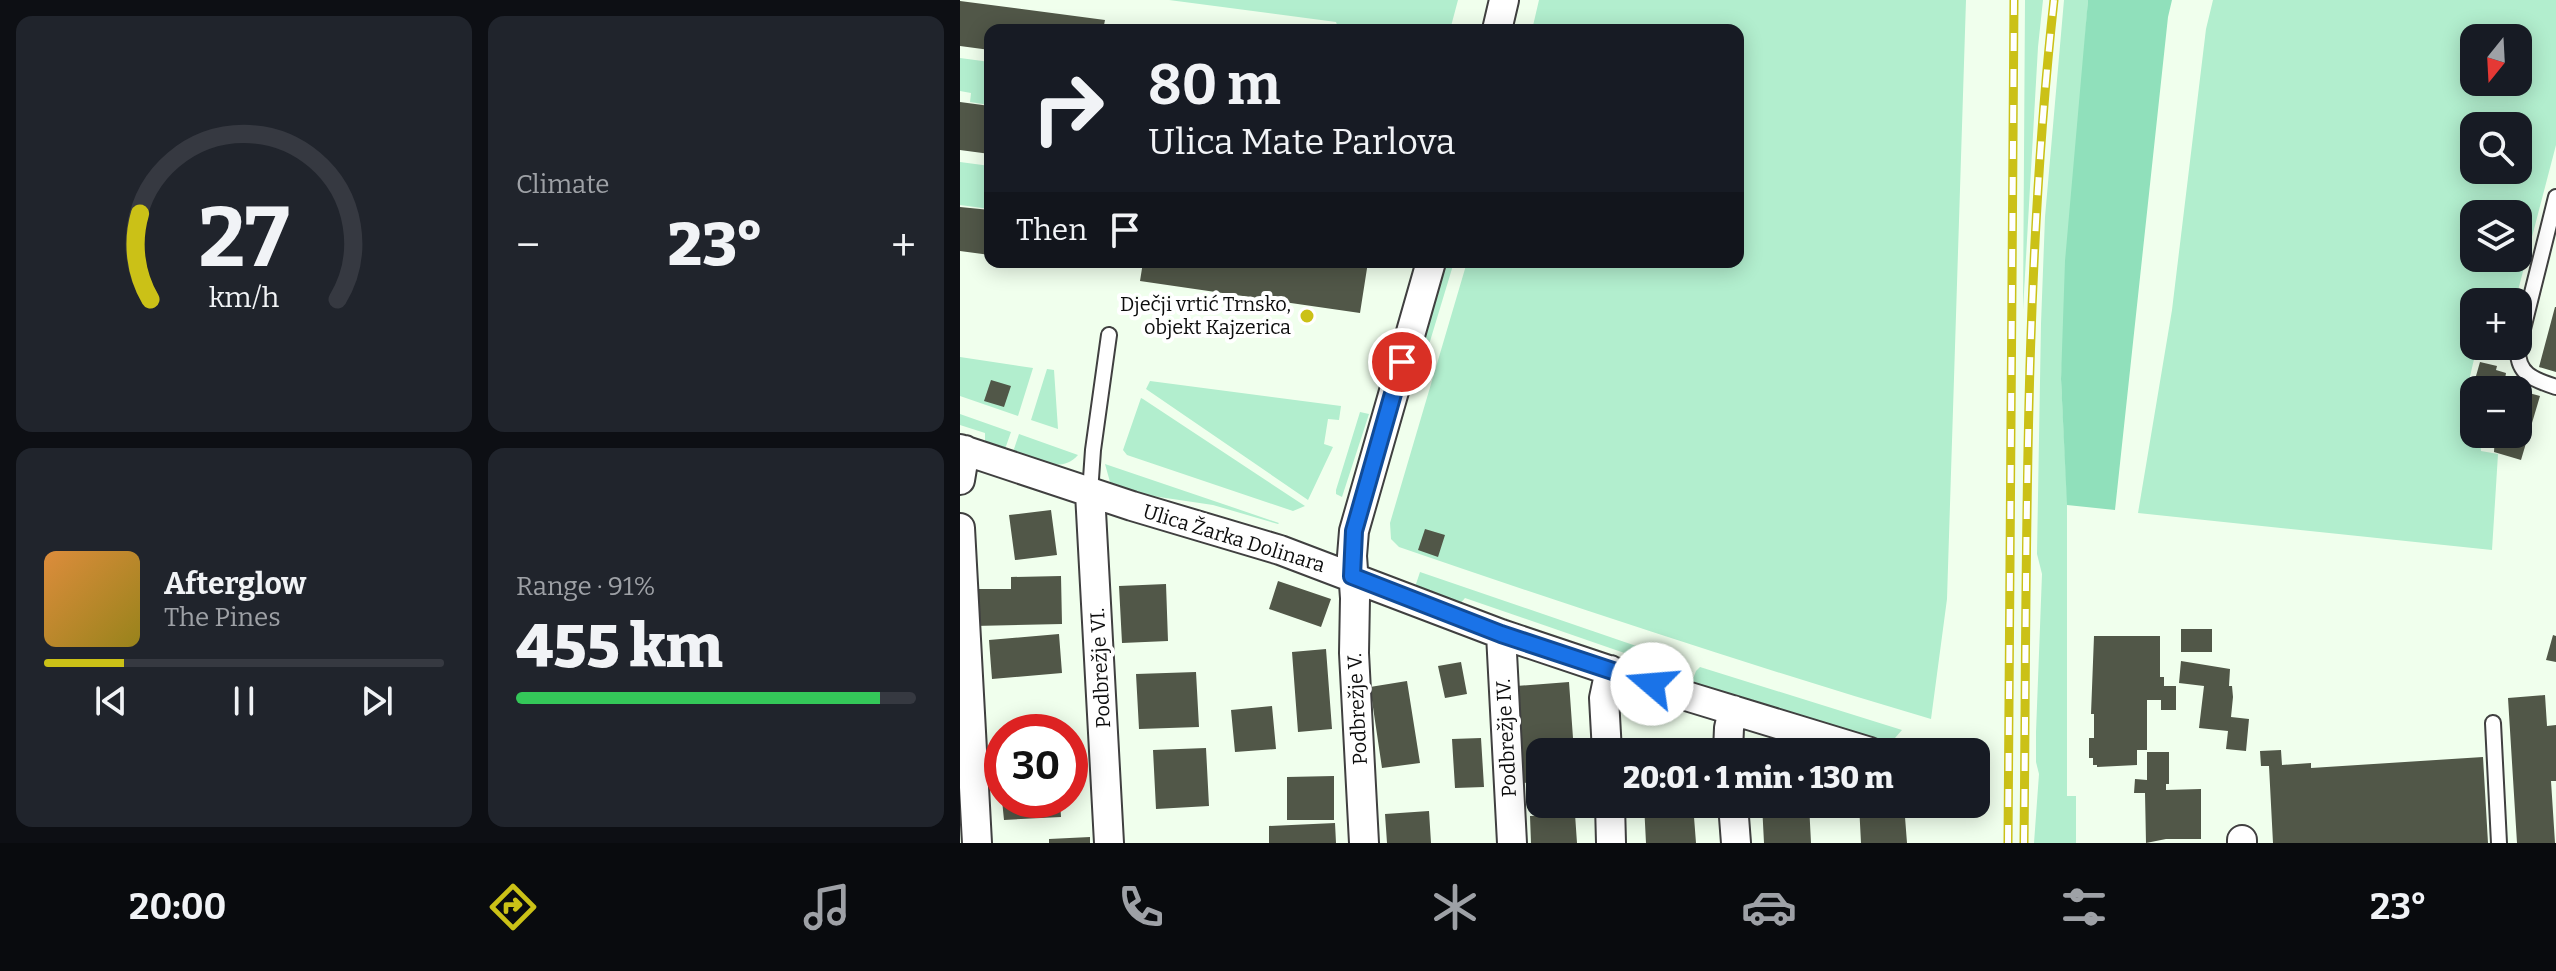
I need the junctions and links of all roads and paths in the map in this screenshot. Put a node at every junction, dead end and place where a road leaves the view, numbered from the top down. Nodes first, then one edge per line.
1 (1504, 0) edge
2 (1498, 24) edge
3 (2556, 197) edge
4 (1429, 268) edge
5 (1109, 335) dead end
6 (2556, 387) edge
7 (962, 449) edge
8 (960, 480) edge
9 (1090, 493) junction
10 (960, 528) edge
11 (1352, 576) junction
12 (1501, 634) junction
13 (1610, 670) junction
14 (1733, 710) junction
15 (2493, 723) dead end
16 (1606, 738) edge
17 (1729, 738) edge
18 (1824, 738) edge
19 (1610, 818) edge
20 (1734, 818) edge
21 (977, 843) edge
22 (1109, 843) edge
23 (1364, 843) edge
24 (1512, 843) edge
25 (1611, 843) edge
26 (1736, 843) edge
27 (2499, 843) edge

1 - 2 street
3 - 6 lane
4 - 11 street, Podbrežje V.
5 - 9 lane
7 - 8 street
7 - 9 street, Ulica Žarka Dolinara
9 - 11 street, Ulica Žarka Dolinara
9 - 22 street, Podbrežje VI.
10 - 21 street
11 - 12 street, Ulica Žarka Dolinara
11 - 23 street, Podbrežje V.
12 - 13 street, Ulica Žarka Dolinara
12 - 24 street, Podbrežje IV.
13 - 14 street, Ulica Žarka Dolinara
13 - 16 street
14 - 17 street
14 - 18 street, Ulica Žarka Dolinara
15 - 27 lane
19 - 25 street
20 - 26 street

